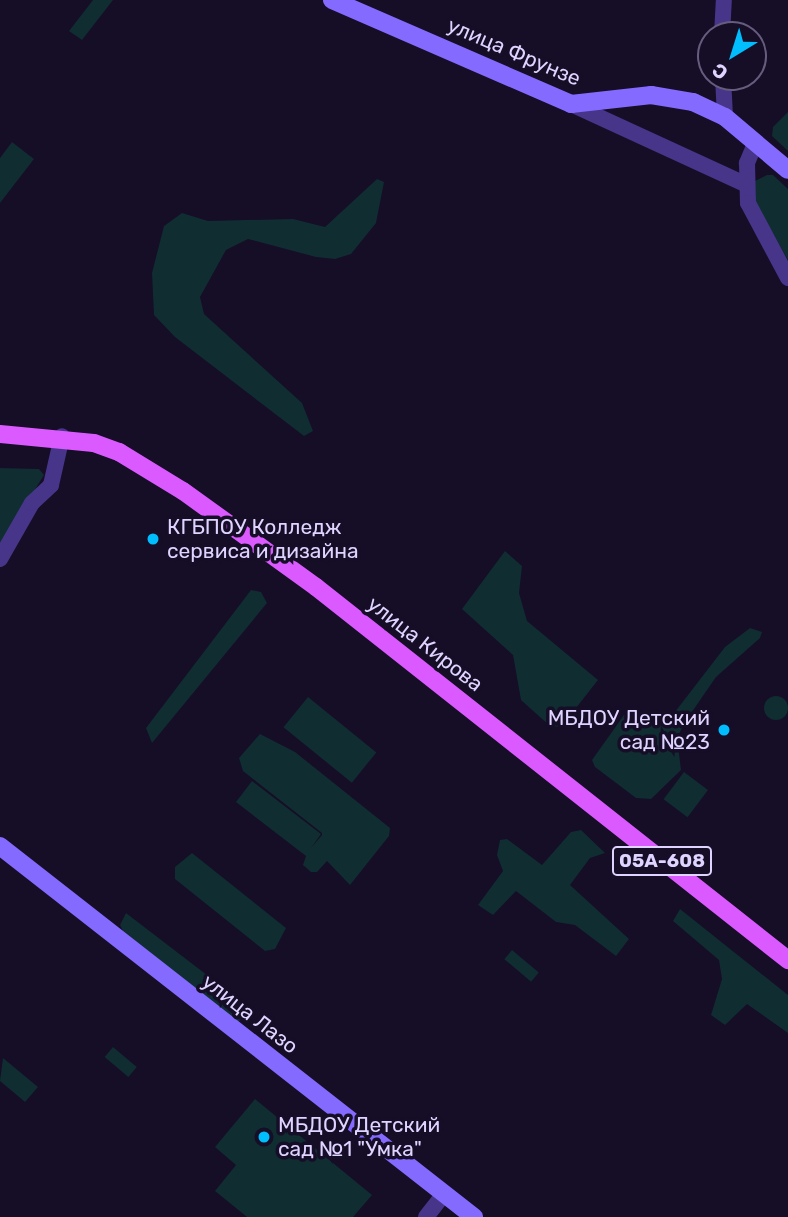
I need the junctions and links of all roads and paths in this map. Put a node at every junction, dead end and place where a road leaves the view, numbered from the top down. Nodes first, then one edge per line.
1 (332, 0) edge
2 (724, 0) edge
3 (723, 21) edge
4 (724, 91) edge
5 (571, 104) junction
6 (725, 117) junction
7 (755, 144) junction
8 (788, 170) edge
9 (745, 184) junction
10 (788, 278) edge
11 (0, 434) edge
12 (62, 436) junction
13 (0, 559) edge
14 (0, 846) edge
15 (788, 960) edge
16 (444, 1194) junction
17 (426, 1217) edge
18 (474, 1217) edge

1 - 5 main road, улица Фрунзе
2 - 3 street
4 - 6 street
5 - 6 main road, улица Фрунзе
5 - 9 street
6 - 7 main road, улица Фрунзе
7 - 8 main road, улица Фрунзе
7 - 9 street
9 - 10 street
11 - 12 main road, улица Кирова / 05А-608
12 - 13 street
12 - 15 main road, улица Кирова / 05А-608
14 - 16 main road, улица Лазо
16 - 17 street
16 - 18 main road, улица Лазо

